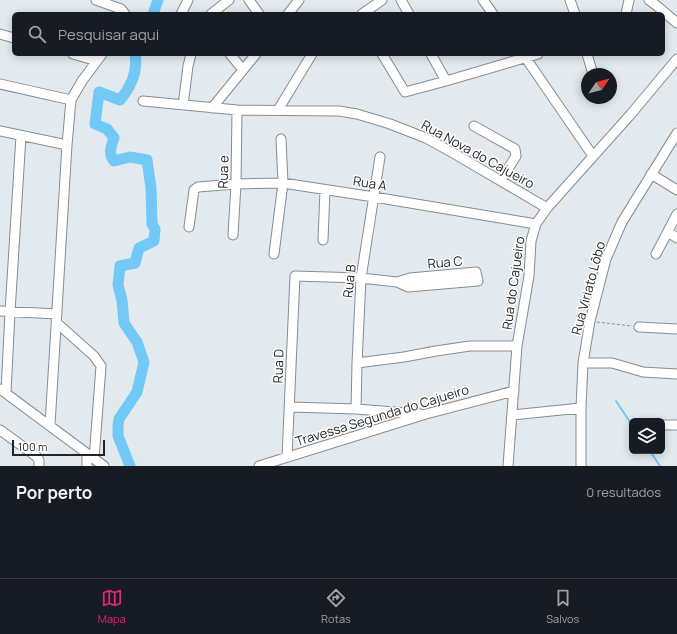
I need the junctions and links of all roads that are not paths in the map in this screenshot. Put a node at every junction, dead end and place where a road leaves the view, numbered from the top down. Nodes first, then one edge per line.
1 (96, 0) edge
2 (188, 0) edge
3 (229, 0) edge
4 (249, 0) edge
5 (299, 0) edge
6 (382, 0) edge
7 (401, 0) edge
8 (483, 0) edge
9 (570, 0) edge
10 (629, 0) edge
11 (649, 0) edge
12 (123, 12) edge
13 (182, 12) edge
14 (214, 12) edge
15 (258, 12) edge
16 (290, 12) edge
17 (365, 12) edge
18 (408, 12) edge
19 (492, 12) edge
20 (574, 12) edge
21 (626, 12) edge
22 (677, 23) edge
23 (0, 34) edge
24 (12, 37) edge
25 (86, 56) edge
26 (190, 56) edge
27 (232, 56) edge
28 (254, 56) edge
29 (311, 56) edge
30 (383, 56) edge
31 (432, 56) edge
32 (524, 56) edge
33 (588, 56) edge
34 (99, 58) edge
35 (677, 59) edge
36 (591, 68) edge
37 (243, 70) junction
38 (446, 82) junction
39 (0, 84) edge
40 (71, 100) junction
41 (143, 101) dead end
42 (183, 105) junction
43 (212, 108) junction
44 (237, 110) junction
45 (278, 110) junction
46 (474, 126) dead end
47 (0, 131) edge
48 (677, 133) edge
49 (21, 136) junction
50 (281, 139) dead end
51 (67, 145) junction
52 (593, 156) junction
53 (380, 157) dead end
54 (651, 174) junction
55 (501, 180) junction
56 (282, 183) junction
57 (236, 184) junction
58 (325, 190) junction
59 (677, 190) edge
60 (374, 197) junction
61 (547, 208) junction
62 (677, 214) edge
63 (536, 224) junction
64 (190, 227) dead end
65 (668, 232) junction
66 (233, 235) dead end
67 (677, 238) edge
68 (323, 240) dead end
69 (274, 254) dead end
70 (656, 254) dead end
71 (294, 276) joint
72 (361, 278) junction
73 (433, 281) dead end
74 (0, 311) edge
75 (10, 312) junction
76 (57, 318) junction
77 (639, 327) road end
78 (677, 330) edge
79 (517, 346) junction
80 (356, 363) junction
81 (583, 363) junction
82 (677, 374) edge
83 (3, 391) edge
84 (514, 391) junction
85 (290, 407) junction
86 (581, 408) junction
87 (356, 409) junction
88 (426, 414) junction
89 (512, 415) junction
90 (50, 425) junction
91 (665, 425) edge
92 (677, 425) edge
93 (0, 430) edge
94 (91, 457) junction
95 (287, 457) junction
96 (39, 466) edge
97 (87, 466) edge
98 (104, 466) edge
99 (259, 466) edge
100 (508, 466) edge
101 (581, 466) edge

1 - 12 street
2 - 13 street
3 - 14 street
4 - 15 street
5 - 16 street
6 - 17 street
7 - 18 street
8 - 19 street
9 - 20 street
10 - 21 street
11 - 22 street
23 - 24 street
25 - 34 street
26 - 42 street
27 - 37 street
28 - 37 street
29 - 45 street
30 - 38 street
31 - 38 street
32 - 38 street
32 - 52 street
33 - 36 street
34 - 40 street
35 - 52 street, Rua do Cajueiro
37 - 43 street
39 - 40 street
40 - 51 street
41 - 42 street, Rua Nova do Cajueiro
42 - 43 street, Rua Nova do Cajueiro
43 - 44 street, Rua Nova do Cajueiro
44 - 45 street, Rua Nova do Cajueiro
44 - 57 street, Rua e
45 - 55 street, Rua Nova do Cajueiro
46 - 55 street
47 - 49 street
48 - 54 street, Rua Viriato Lôbo
49 - 51 street
49 - 75 street
50 - 56 street
51 - 76 street
52 - 61 street, Rua do Cajueiro
53 - 60 street, Rua B
54 - 59 street
54 - 81 street, Rua Viriato Lôbo
55 - 61 street, Rua Nova do Cajueiro
56 - 57 street, Rua A
56 - 58 street, Rua A
56 - 69 street
57 - 64 street, Rua A
57 - 66 street, Rua e
58 - 60 street, Rua A
58 - 68 street
60 - 63 street, Rua A
60 - 72 street, Rua B
61 - 63 street, Rua do Cajueiro
62 - 65 street
63 - 79 street, Rua do Cajueiro
65 - 67 street
65 - 70 street
71 - 72 street, Rua C
71 - 85 street, Rua D
72 - 73 street, Rua C
72 - 80 street, Rua B
74 - 75 street
75 - 76 street
75 - 83 street
76 - 90 street
76 - 94 street
77 - 78 street
79 - 80 street
79 - 84 street, Rua do Cajueiro
80 - 87 street, Rua B
81 - 82 street
81 - 86 street, Rua Viriato Lôbo
83 - 90 street
84 - 88 street, Travessa Segunda do Cajueiro
84 - 89 street, Rua do Cajueiro
85 - 87 street
85 - 95 street, Rua D
86 - 89 street
86 - 101 street, Rua Viriato Lôbo
87 - 88 street
88 - 95 street, Travessa Segunda do Cajueiro
89 - 100 street, Rua do Cajueiro
90 - 94 street
91 - 92 street
93 - 96 street
94 - 97 street
94 - 98 street
95 - 99 street, Travessa Segunda do Cajueiro

